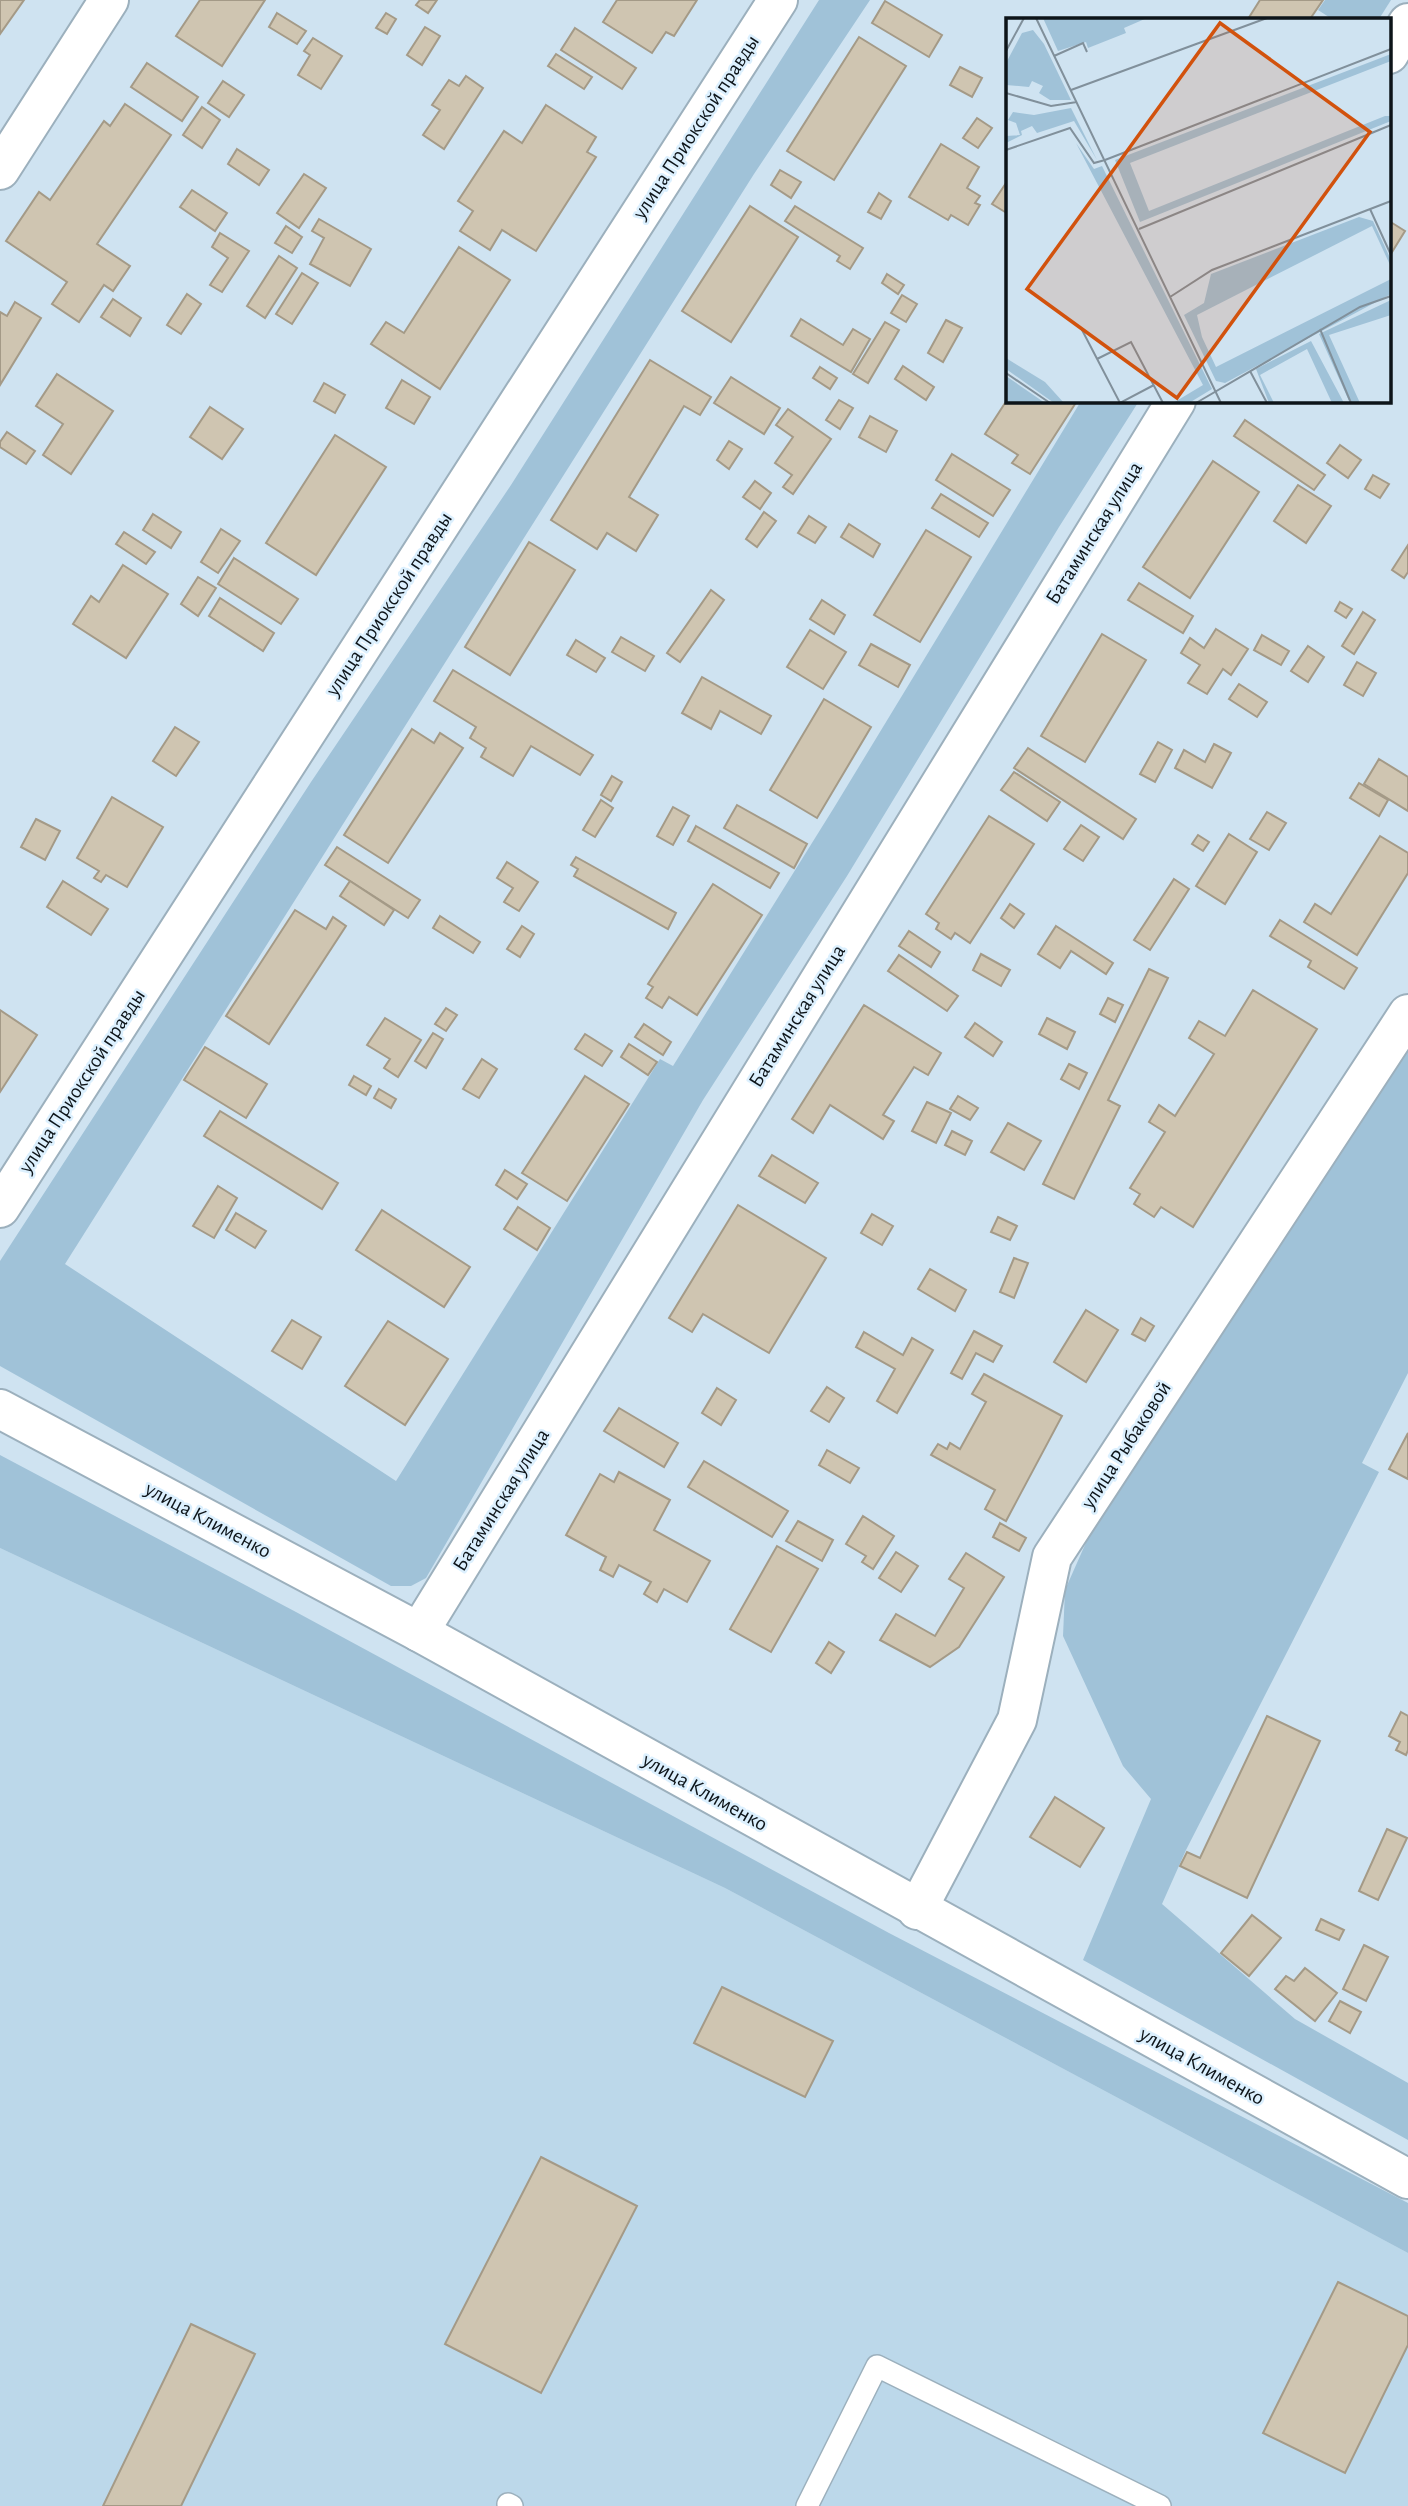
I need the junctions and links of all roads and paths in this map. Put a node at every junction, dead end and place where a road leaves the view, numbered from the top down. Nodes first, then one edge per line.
1 (109, 0) edge
2 (778, 0) edge
3 (1408, 23) edge
4 (1390, 52) edge
5 (0, 170) edge
6 (1175, 402) edge
7 (1408, 1014) edge
8 (0, 1208) edge
9 (0, 1409) edge
10 (419, 1632) junction
11 (917, 1910) junction
12 (1408, 2179) edge
13 (807, 2506) edge
14 (1160, 2506) edge

1 - 5 street
2 - 8 street, улица Приокской правды
3 - 4 street
6 - 10 street, Батаминская улица
7 - 11 street, улица Рыбаковой
9 - 10 street, улица Клименко
10 - 11 street, улица Клименко
11 - 12 street, улица Клименко
13 - 14 lane

